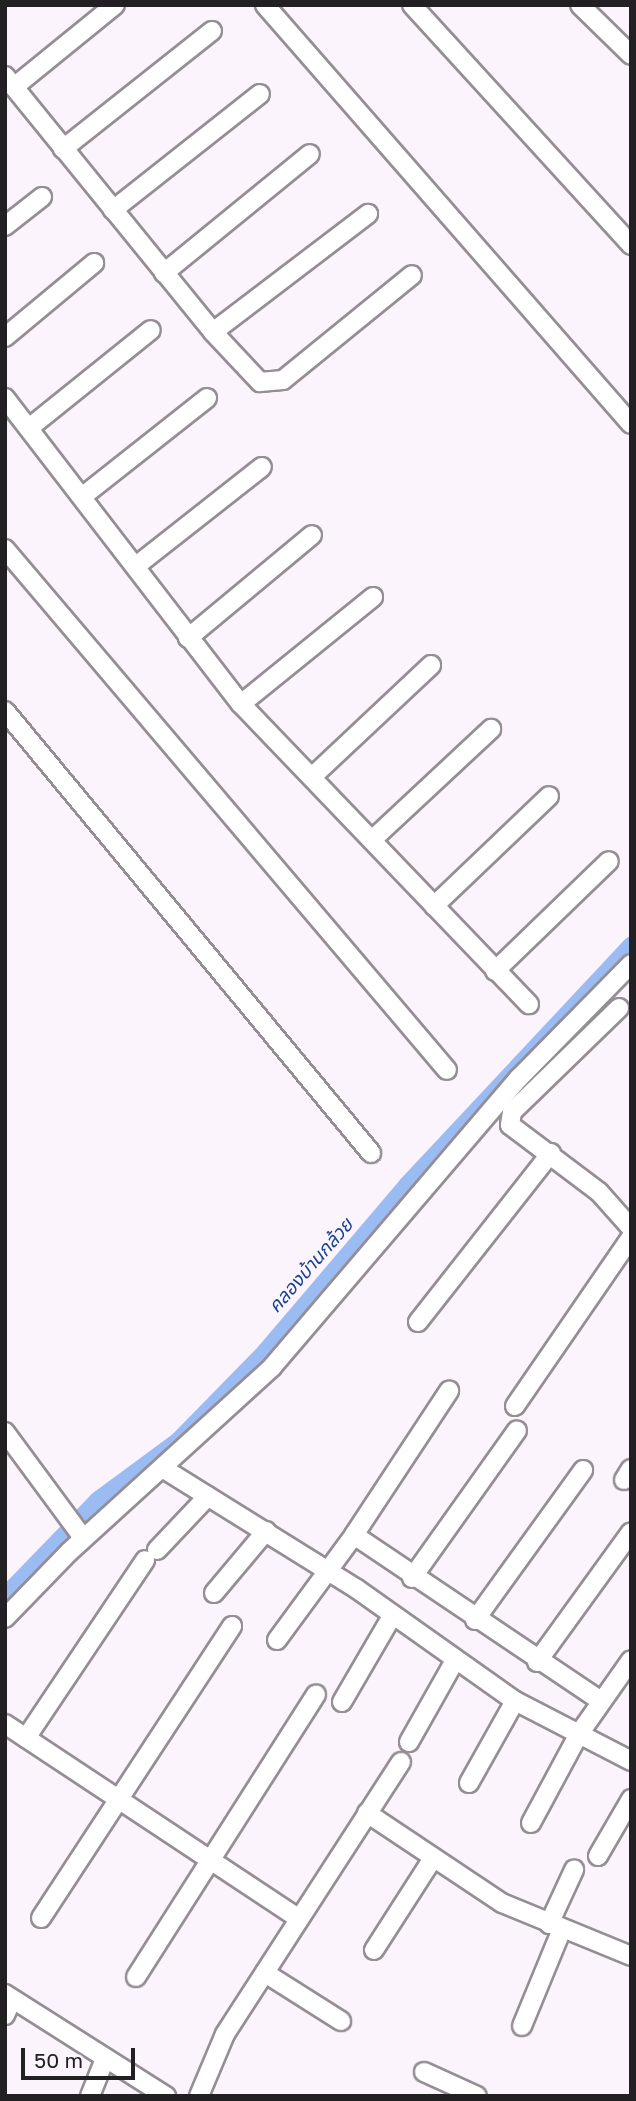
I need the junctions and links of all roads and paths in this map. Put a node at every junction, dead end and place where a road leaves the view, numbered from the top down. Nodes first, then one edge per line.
1 (115, 5) edge
2 (265, 5) edge
3 (412, 5) edge
4 (580, 5) edge
5 (212, 30) dead end
6 (631, 55) edge
7 (10, 82) edge
8 (260, 94) dead end
9 (63, 149) junction
10 (310, 154) dead end
11 (42, 197) dead end
12 (113, 210) junction
13 (368, 214) dead end
14 (5, 226) edge
15 (631, 245) edge
16 (94, 263) dead end
17 (164, 273) junction
18 (412, 275) dead end
19 (151, 330) dead end
20 (213, 332) junction
21 (5, 337) edge
22 (5, 398) edge
23 (207, 398) dead end
24 (624, 402) edge
25 (631, 424) edge
26 (29, 428) junction
27 (262, 467) dead end
28 (83, 496) junction
29 (312, 535) dead end
30 (5, 549) edge
31 (135, 566) junction
32 (373, 597) dead end
33 (188, 638) junction
34 (431, 665) dead end
35 (241, 704) junction
36 (5, 711) edge
37 (491, 729) dead end
38 (313, 776) junction
39 (549, 796) dead end
40 (372, 840) junction
41 (609, 861) dead end
42 (434, 906) junction
43 (631, 964) edge
44 (495, 971) junction
45 (528, 1004) dead end
46 (619, 1009) dead end
47 (447, 1070) dead end
48 (371, 1153) dead end
49 (551, 1153) junction
50 (631, 1228) edge
51 (631, 1237) edge
52 (418, 1322) dead end
53 (449, 1391) dead end
54 (515, 1406) dead end
55 (517, 1430) dead end
56 (5, 1432) edge
57 (164, 1469) junction
58 (583, 1470) dead end
59 (208, 1496) junction
60 (266, 1531) junction
61 (631, 1532) edge
62 (354, 1535) junction
63 (81, 1539) junction
64 (330, 1572) junction
65 (412, 1578) junction
66 (214, 1593) dead end
67 (392, 1616) junction
68 (5, 1618) edge
69 (475, 1620) junction
70 (232, 1626) dead end
71 (277, 1640) dead end
72 (631, 1660) edge
73 (454, 1662) junction
74 (537, 1662) junction
75 (316, 1695) dead end
76 (515, 1701) junction
77 (601, 1701) junction
78 (342, 1702) dead end
79 (5, 1724) edge
80 (579, 1734) junction
81 (26, 1738) junction
82 (409, 1742) dead end
83 (631, 1761) edge
84 (401, 1762) dead end
85 (469, 1783) dead end
86 (120, 1798) junction
87 (631, 1799) edge
88 (367, 1813) junction
89 (531, 1823) dead end
90 (598, 1856) dead end
91 (212, 1858) junction
92 (433, 1858) junction
93 (574, 1870) dead end
94 (298, 1917) junction
95 (41, 1919) dead end
96 (556, 1927) junction
97 (374, 1950) dead end
98 (631, 1956) edge
99 (265, 1973) junction
100 (136, 1977) dead end
101 (8, 2003) edge
102 (341, 2021) dead end
103 (522, 2026) dead end
104 (105, 2059) junction
105 (424, 2073) dead end
106 (90, 2096) edge
107 (166, 2096) edge
108 (199, 2096) edge
109 (477, 2096) edge

1 - 7 street
2 - 24 street
3 - 15 street
4 - 6 street
5 - 9 street
7 - 9 street
8 - 12 street
9 - 12 street
10 - 17 street
11 - 14 street
12 - 17 street
13 - 20 street
16 - 21 street
17 - 20 street
18 - 20 street
19 - 26 street
22 - 26 street
23 - 28 street
24 - 25 street
26 - 28 street
27 - 31 street
28 - 31 street
29 - 33 street
30 - 47 street
31 - 33 street
32 - 35 street
33 - 35 street
34 - 38 street
35 - 38 street
36 - 48 street
37 - 40 street
38 - 40 street
39 - 42 street
40 - 42 street
41 - 44 street
42 - 44 street
43 - 57 street
44 - 45 street
46 - 49 street
49 - 50 street
49 - 52 street
51 - 54 street
53 - 62 street
55 - 65 street
56 - 63 street
57 - 59 street
57 - 63 street
58 - 69 street
59 - 60 street
59 - 81 street
60 - 64 street
60 - 66 street
61 - 74 street
62 - 64 street
62 - 65 street
63 - 68 street
64 - 67 street
64 - 71 street
65 - 69 street
67 - 73 street
67 - 78 street
69 - 74 street
70 - 86 street
72 - 77 street
73 - 76 street
73 - 82 street
74 - 77 street
75 - 91 street
76 - 80 street
76 - 85 street
77 - 80 street
79 - 81 street
80 - 83 street
80 - 89 street
81 - 86 street
84 - 88 street
86 - 91 street
86 - 95 street
87 - 90 street
88 - 92 street
88 - 94 street
91 - 94 street
91 - 100 street
92 - 96 street
92 - 97 street
93 - 96 street
94 - 99 street
96 - 98 street
96 - 103 street
99 - 102 street
99 - 108 street
101 - 104 street
104 - 106 street
104 - 107 street
105 - 109 street

